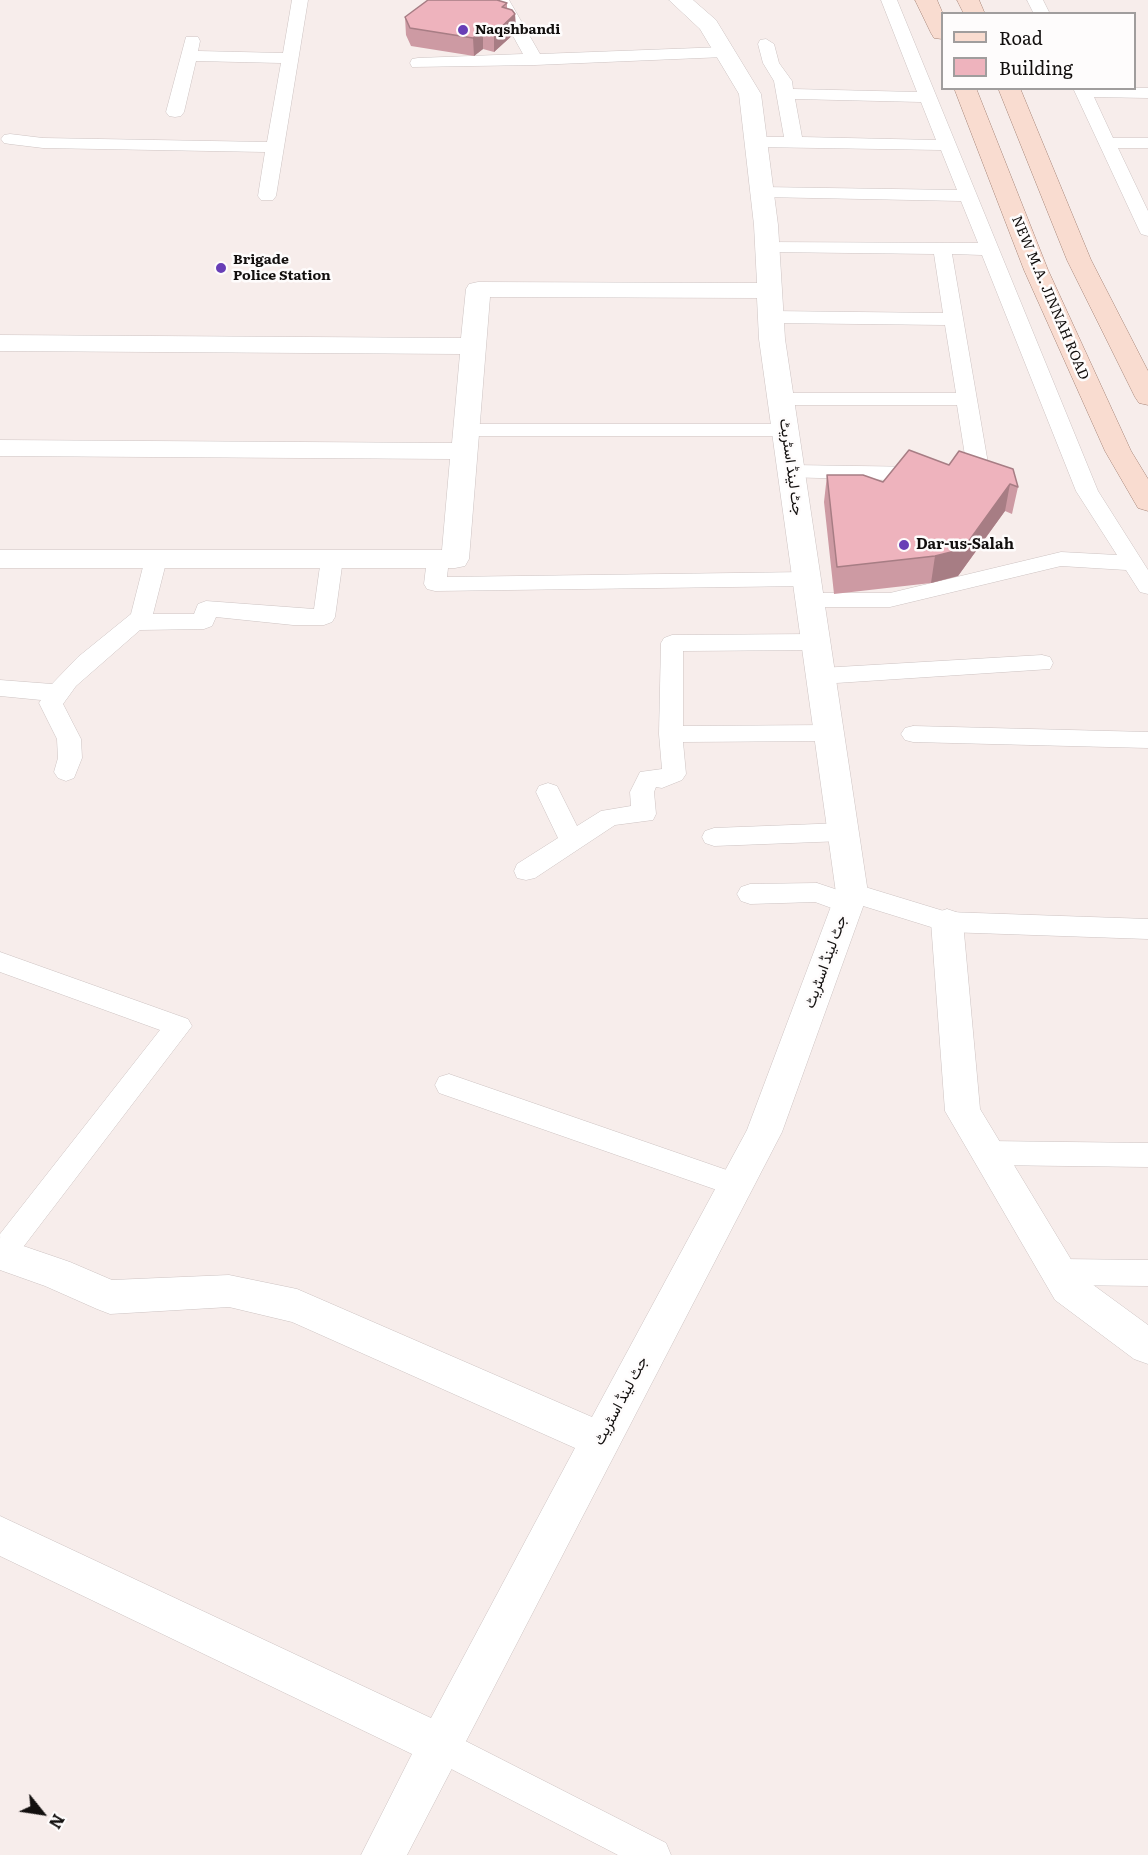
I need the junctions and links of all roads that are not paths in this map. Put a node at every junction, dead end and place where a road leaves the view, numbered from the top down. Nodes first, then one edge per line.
1 (300, 0) edge
2 (501, 0) edge
3 (680, 0) edge
4 (890, 0) edge
5 (926, 0) edge
6 (941, 31) edge
7 (766, 44) dead end
8 (724, 52) junction
9 (290, 58) junction
10 (535, 60) junction
11 (418, 63) dead end
12 (966, 90) edge
13 (1010, 90) edge
14 (1082, 90) edge
15 (1148, 93) edge
16 (786, 94) junction
17 (927, 97) junction
18 (175, 112) dead end
19 (10, 139) dead end
20 (756, 142) junction
21 (794, 143) junction
22 (1107, 143) junction
23 (1148, 143) edge
24 (947, 145) junction
25 (275, 147) junction
26 (1129, 190) junction
27 (1148, 190) edge
28 (762, 192) junction
29 (267, 196) dead end
30 (967, 196) junction
31 (1148, 230) edge
32 (767, 246) junction
33 (942, 248) junction
34 (988, 249) junction
35 (770, 304) junction
36 (953, 319) junction
37 (0, 344) edge
38 (473, 346) junction
39 (1148, 397) edge
40 (966, 399) junction
41 (783, 414) junction
42 (465, 441) junction
43 (0, 448) edge
44 (792, 472) junction
45 (1148, 502) edge
46 (0, 559) edge
47 (156, 559) junction
48 (332, 559) junction
49 (438, 559) junction
50 (1132, 563) junction
51 (1148, 587) edge
52 (808, 590) junction
53 (135, 622) junction
54 (816, 642) junction
55 (1042, 663) dead end
56 (820, 676) junction
57 (0, 688) edge
58 (58, 693) junction
59 (829, 733) junction
60 (671, 734) junction
61 (913, 734) dead end
62 (1148, 740) edge
63 (66, 772) dead end
64 (548, 792) dead end
65 (843, 832) junction
66 (714, 837) dead end
67 (572, 842) junction
68 (526, 871) dead end
69 (750, 894) dead end
70 (850, 899) junction
71 (946, 922) junction
72 (1148, 929) edge
73 (0, 962) edge
74 (449, 1085) dead end
75 (987, 1153) junction
76 (1148, 1155) edge
77 (736, 1185) junction
78 (0, 1254) edge
79 (1059, 1272) junction
80 (1148, 1273) edge
81 (1148, 1347) edge
82 (600, 1440) junction
83 (0, 1535) edge
84 (440, 1745) junction
85 (383, 1855) edge
86 (654, 1855) edge

1 - 9 lane
2 - 10 lane
3 - 8 street, جٹ لینڈ اسٹریٹ
4 - 17 lane
5 - 6 main road
7 - 16 lane
8 - 10 lane
8 - 20 street, جٹ لینڈ اسٹریٹ
9 - 18 lane
9 - 25 lane
10 - 11 lane
12 - 45 main road, NEW M.A. JINNAH ROAD
13 - 39 main road
14 - 15 lane
14 - 22 lane
16 - 17 lane
16 - 21 lane
17 - 24 lane
19 - 25 lane
20 - 21 lane
20 - 28 street, جٹ لینڈ اسٹریٹ
21 - 24 lane
22 - 23 lane
22 - 26 lane
24 - 30 lane
25 - 29 lane
26 - 27 lane
26 - 31 lane
28 - 30 lane
28 - 32 street, جٹ لینڈ اسٹریٹ
30 - 34 lane
32 - 33 lane
32 - 35 street, جٹ لینڈ اسٹریٹ
33 - 34 lane
33 - 36 lane
34 - 50 lane
35 - 36 lane
35 - 38 street
35 - 41 street, جٹ لینڈ اسٹریٹ
36 - 40 lane
37 - 38 street
38 - 42 street
40 - 41 lane
40 - 44 lane
41 - 42 lane
41 - 44 street, جٹ لینڈ اسٹریٹ
42 - 43 street
42 - 49 street
44 - 52 street, جٹ لینڈ اسٹریٹ
46 - 47 street
47 - 48 street
47 - 53 lane
48 - 49 street
48 - 53 lane
49 - 52 lane
50 - 51 lane
50 - 52 lane
52 - 54 street, جٹ لینڈ اسٹریٹ
53 - 58 lane
54 - 56 street, جٹ لینڈ اسٹریٹ
54 - 60 lane
55 - 56 lane
56 - 59 street, جٹ لینڈ اسٹریٹ
57 - 58 lane
58 - 63 lane
59 - 60 lane
59 - 65 street, جٹ لینڈ اسٹریٹ
60 - 67 lane
61 - 62 lane
64 - 67 lane
65 - 66 lane
65 - 70 street, جٹ لینڈ اسٹریٹ
67 - 68 lane
69 - 70 lane
70 - 71 lane
70 - 77 street, جٹ لینڈ اسٹریٹ
71 - 72 lane
71 - 75 street
73 - 78 lane
74 - 77 lane
75 - 76 lane
75 - 79 street
77 - 82 street, جٹ لینڈ اسٹریٹ
78 - 82 street
79 - 80 lane
79 - 81 street
82 - 84 street, جٹ لینڈ اسٹریٹ
83 - 84 street
84 - 85 street, جٹ لینڈ اسٹریٹ
84 - 86 lane

